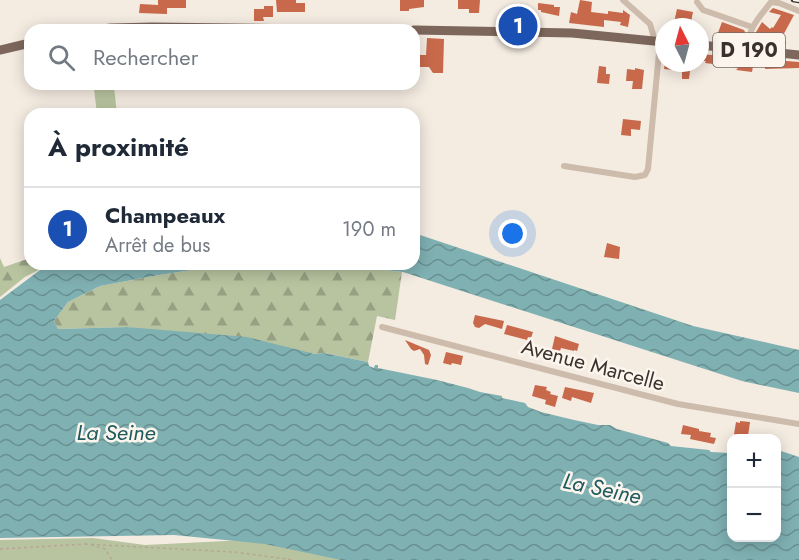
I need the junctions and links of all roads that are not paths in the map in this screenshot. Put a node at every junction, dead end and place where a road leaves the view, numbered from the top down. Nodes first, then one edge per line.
1 (623, 0) edge
2 (697, 2) dead end
3 (799, 11) edge
4 (752, 27) junction
5 (420, 30) edge
6 (655, 33) edge
7 (655, 41) edge
8 (24, 44) edge
9 (709, 46) edge
10 (0, 50) edge
11 (747, 50) junction
12 (799, 55) edge
13 (657, 72) edge
14 (564, 166) dead end
15 (382, 327) dead end
16 (799, 424) edge

1 - 6 street
2 - 4 street
3 - 4 street
4 - 11 street
5 - 7 main road
8 - 10 main road
9 - 11 main road, D 190
11 - 12 main road, D 190
13 - 14 street
15 - 16 street, Avenue Marcelle

